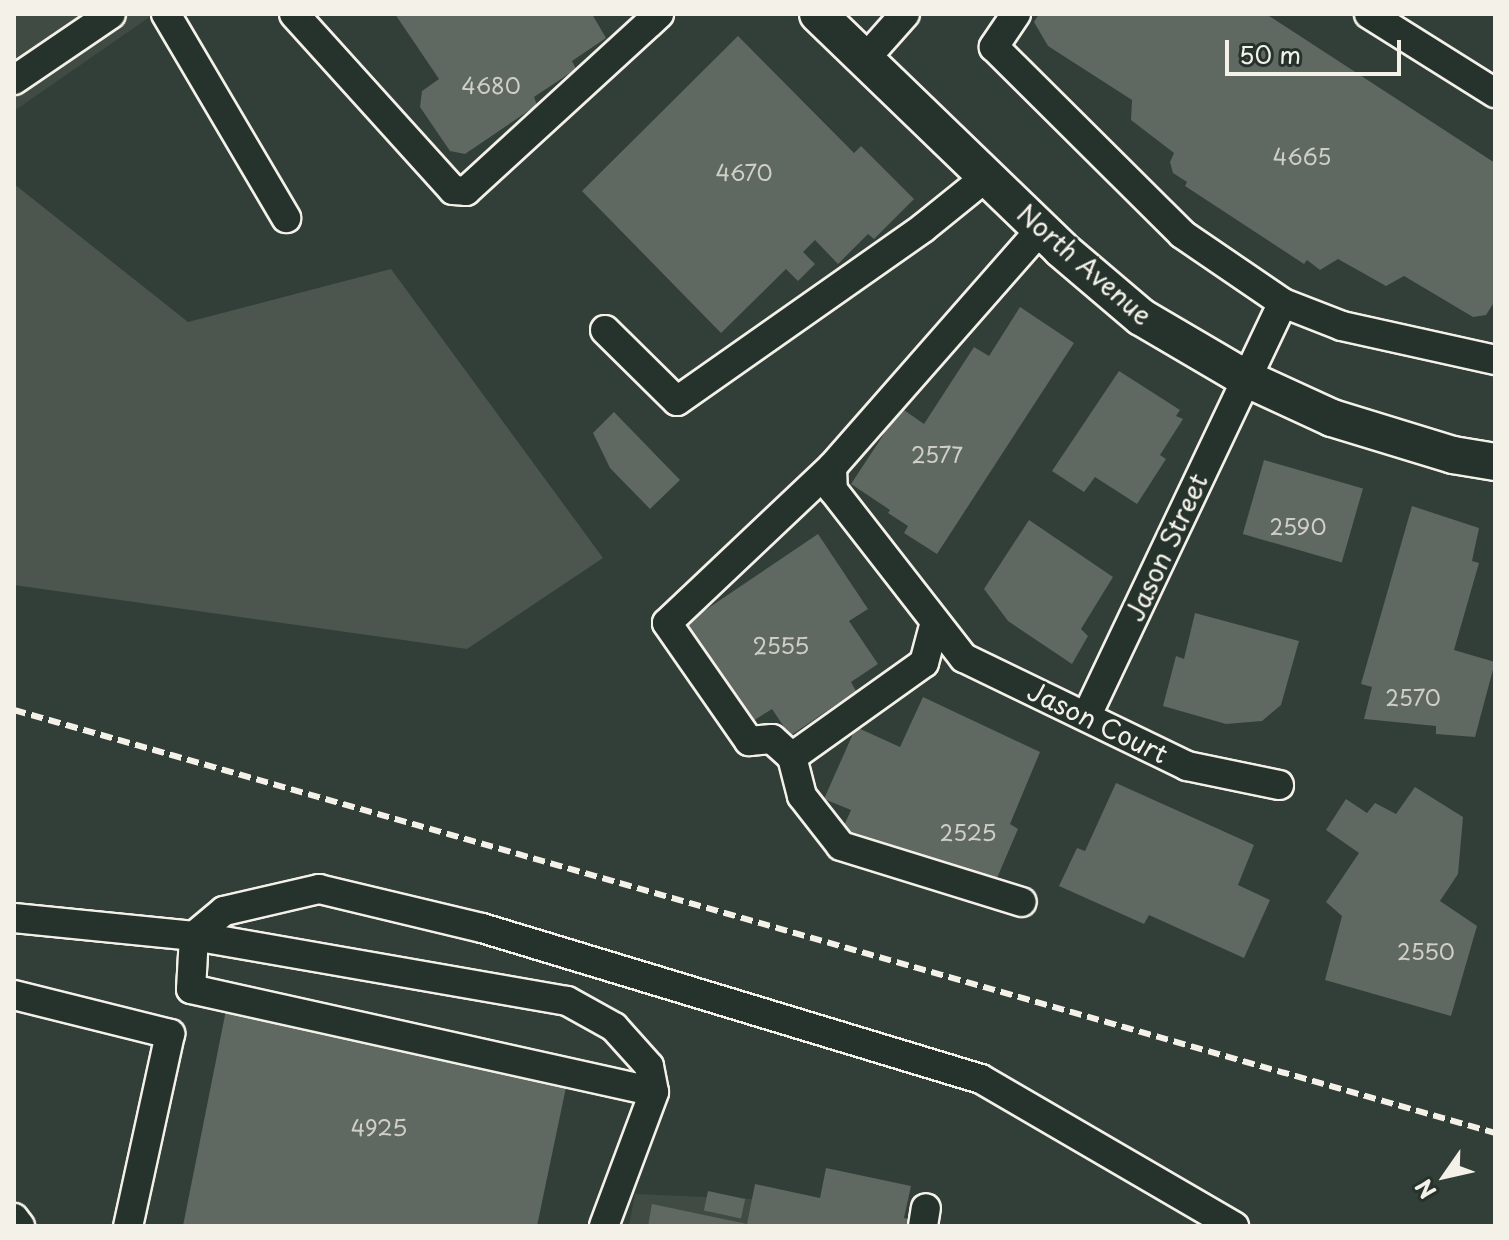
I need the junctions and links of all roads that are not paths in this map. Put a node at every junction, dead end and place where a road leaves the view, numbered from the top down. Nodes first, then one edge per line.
1 (111, 14) edge
2 (166, 14) edge
3 (294, 14) edge
4 (659, 14) edge
5 (818, 14) edge
6 (905, 14) edge
7 (1016, 14) edge
8 (1369, 14) edge
9 (865, 59) junction
10 (14, 80) edge
11 (1495, 93) edge
12 (986, 177) junction
13 (286, 218) dead end
14 (1041, 229) junction
15 (1283, 303) junction
16 (605, 330) dead end
17 (1495, 360) edge
18 (1245, 378) junction
19 (1495, 462) edge
20 (832, 467) junction
21 (934, 625) junction
22 (1087, 715) junction
23 (792, 757) junction
24 (1279, 785) dead end
25 (1022, 902) dead end
26 (14, 918) edge
27 (194, 936) junction
28 (14, 995) edge
29 (654, 1092) junction
30 (14, 1218) edge
31 (20, 1226) edge
32 (128, 1226) edge
33 (604, 1226) edge
34 (1234, 1226) edge

1 - 10 street
2 - 13 street
3 - 4 street
5 - 9 main road, North Avenue
6 - 9 street
7 - 15 street
8 - 11 street
9 - 12 main road, North Avenue
12 - 14 main road, North Avenue
12 - 16 street
14 - 18 main road, North Avenue
14 - 20 street
15 - 17 street
15 - 18 street, Jason Street
18 - 19 main road, North Avenue
18 - 22 street, Jason Street
20 - 21 street, Jason Court
20 - 23 street
21 - 22 street, Jason Court
21 - 23 street
22 - 24 street, Jason Court
23 - 25 street
26 - 27 street
27 - 29 street
27 - 29 street
27 - 34 street
28 - 32 street
29 - 33 street
30 - 31 street

